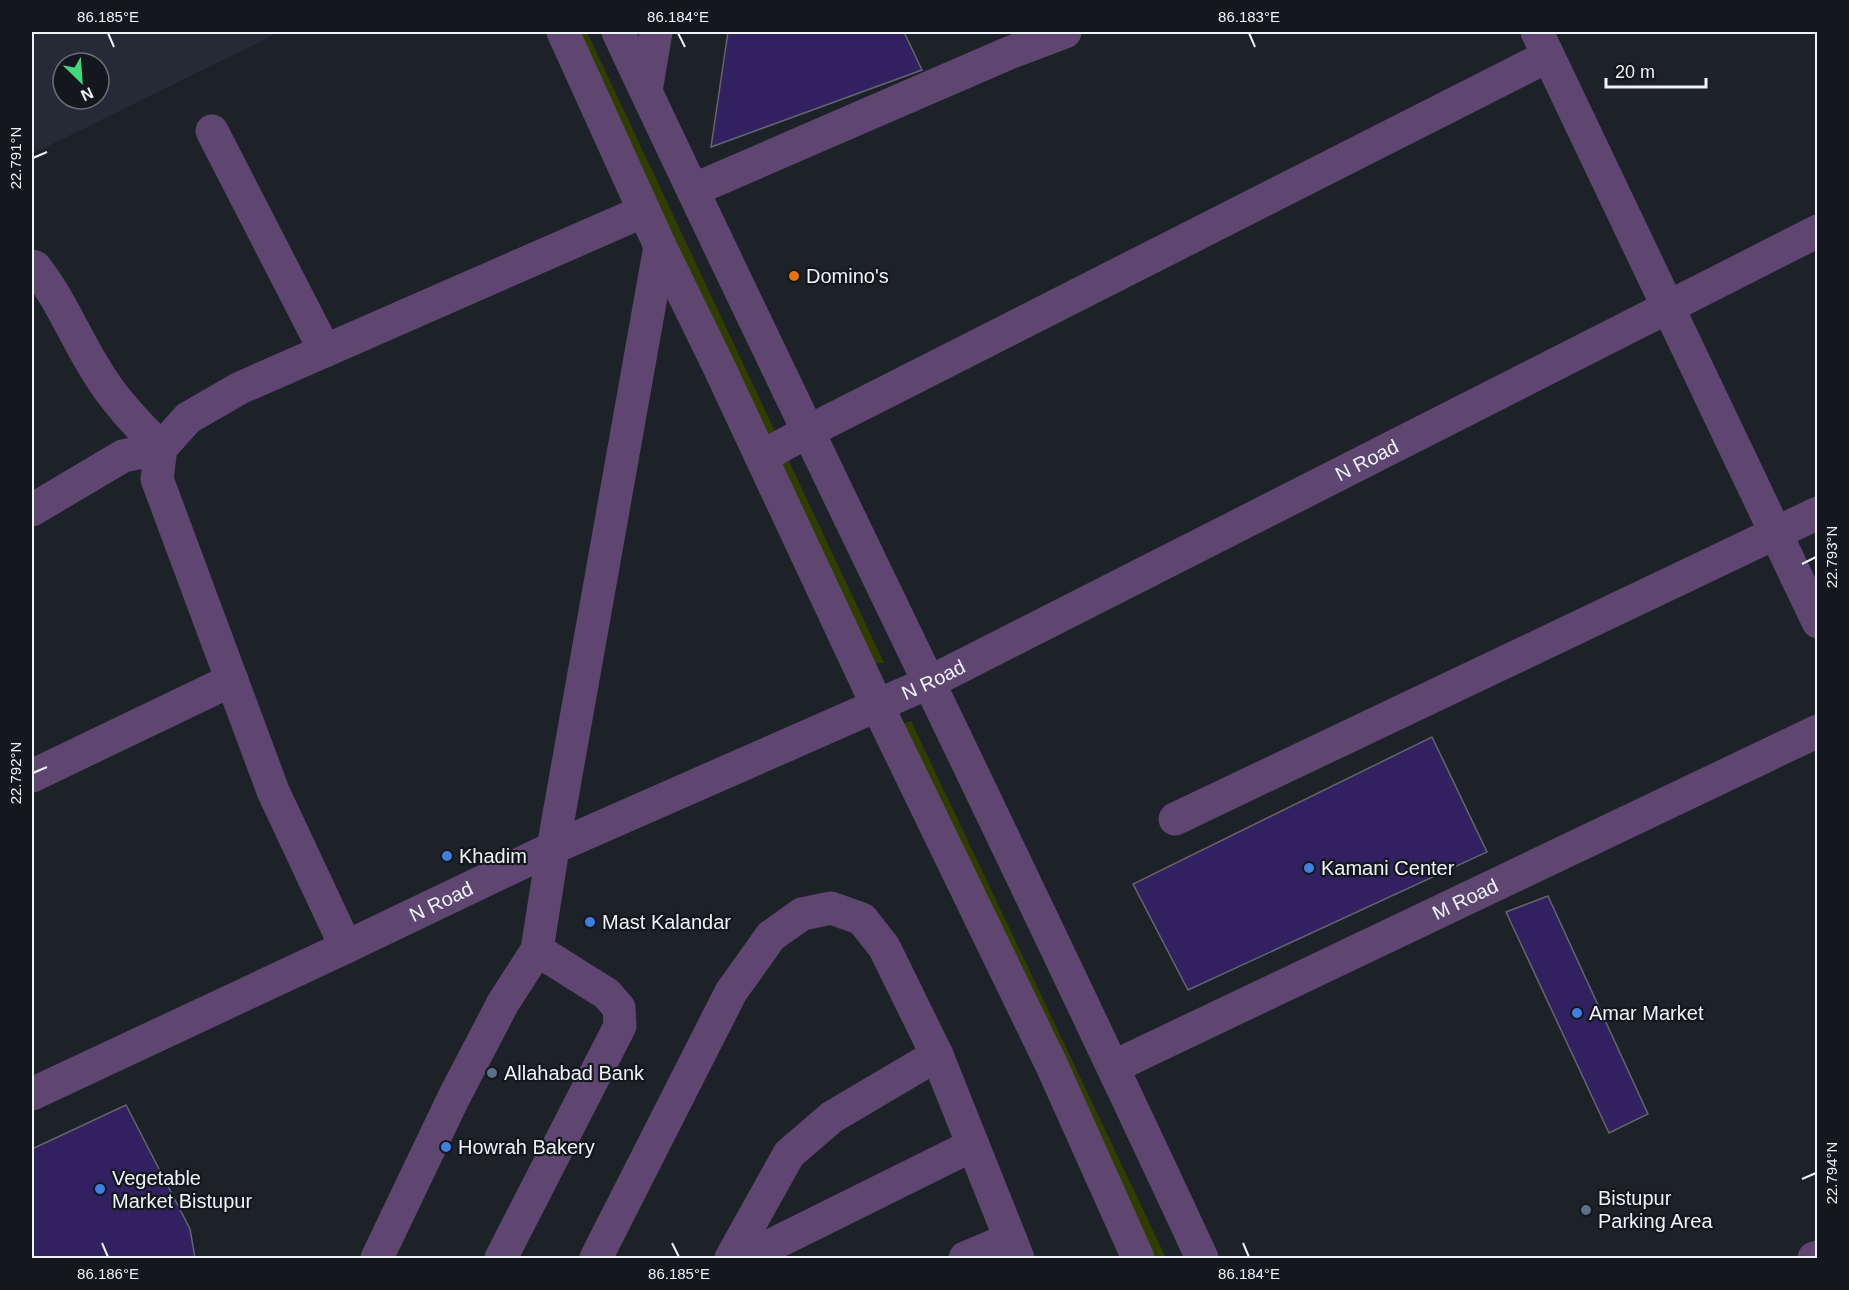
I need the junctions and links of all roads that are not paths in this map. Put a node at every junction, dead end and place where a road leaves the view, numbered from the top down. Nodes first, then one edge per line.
1 (563, 32) edge
2 (618, 32) edge
3 (656, 32) edge
4 (1065, 32) edge
5 (1004, 43) edge
6 (1543, 44) edge
7 (646, 91) junction
8 (212, 131) dead end
9 (693, 190) junction
10 (644, 211) junction
11 (1818, 231) edge
12 (660, 246) junction
13 (32, 266) edge
14 (1668, 307) junction
15 (325, 351) junction
16 (808, 431) junction
17 (161, 448) junction
18 (761, 456) junction
19 (32, 510) edge
20 (1818, 513) edge
21 (1774, 534) junction
22 (1818, 622) edge
23 (232, 680) junction
24 (928, 683) junction
25 (878, 707) junction
26 (1818, 731) edge
27 (32, 776) edge
28 (1175, 819) dead end
29 (553, 848) junction
30 (346, 947) junction
31 (537, 950) junction
32 (937, 1055) junction
33 (1113, 1067) junction
34 (32, 1094) edge
35 (973, 1145) junction
36 (1014, 1249) edge
37 (377, 1258) edge
38 (501, 1258) edge
39 (596, 1258) edge
40 (731, 1258) edge
41 (745, 1258) edge
42 (965, 1258) edge
43 (1138, 1258) edge
44 (1202, 1258) edge

1 - 10 street
2 - 7 street
3 - 7 street
4 - 5 street
5 - 9 street
6 - 14 street
6 - 16 street
7 - 9 street
8 - 15 street
9 - 16 street
10 - 12 street
10 - 15 street
11 - 14 street, N Road
12 - 18 street
12 - 29 street
13 - 17 street
14 - 21 street
14 - 24 street, N Road
15 - 17 street
16 - 18 street
16 - 24 street
17 - 19 street
17 - 23 street
18 - 25 street
20 - 21 street
21 - 22 street
21 - 28 street
23 - 27 street
23 - 30 street
24 - 25 street, N Road
24 - 33 street
25 - 29 street, N Road
25 - 43 street
26 - 33 street, M Road
29 - 30 street, N Road
29 - 31 street
30 - 34 street, N Road
31 - 37 street
31 - 38 street
32 - 35 street
32 - 39 street
32 - 40 street
33 - 44 street
35 - 36 street
35 - 41 street
36 - 42 street

